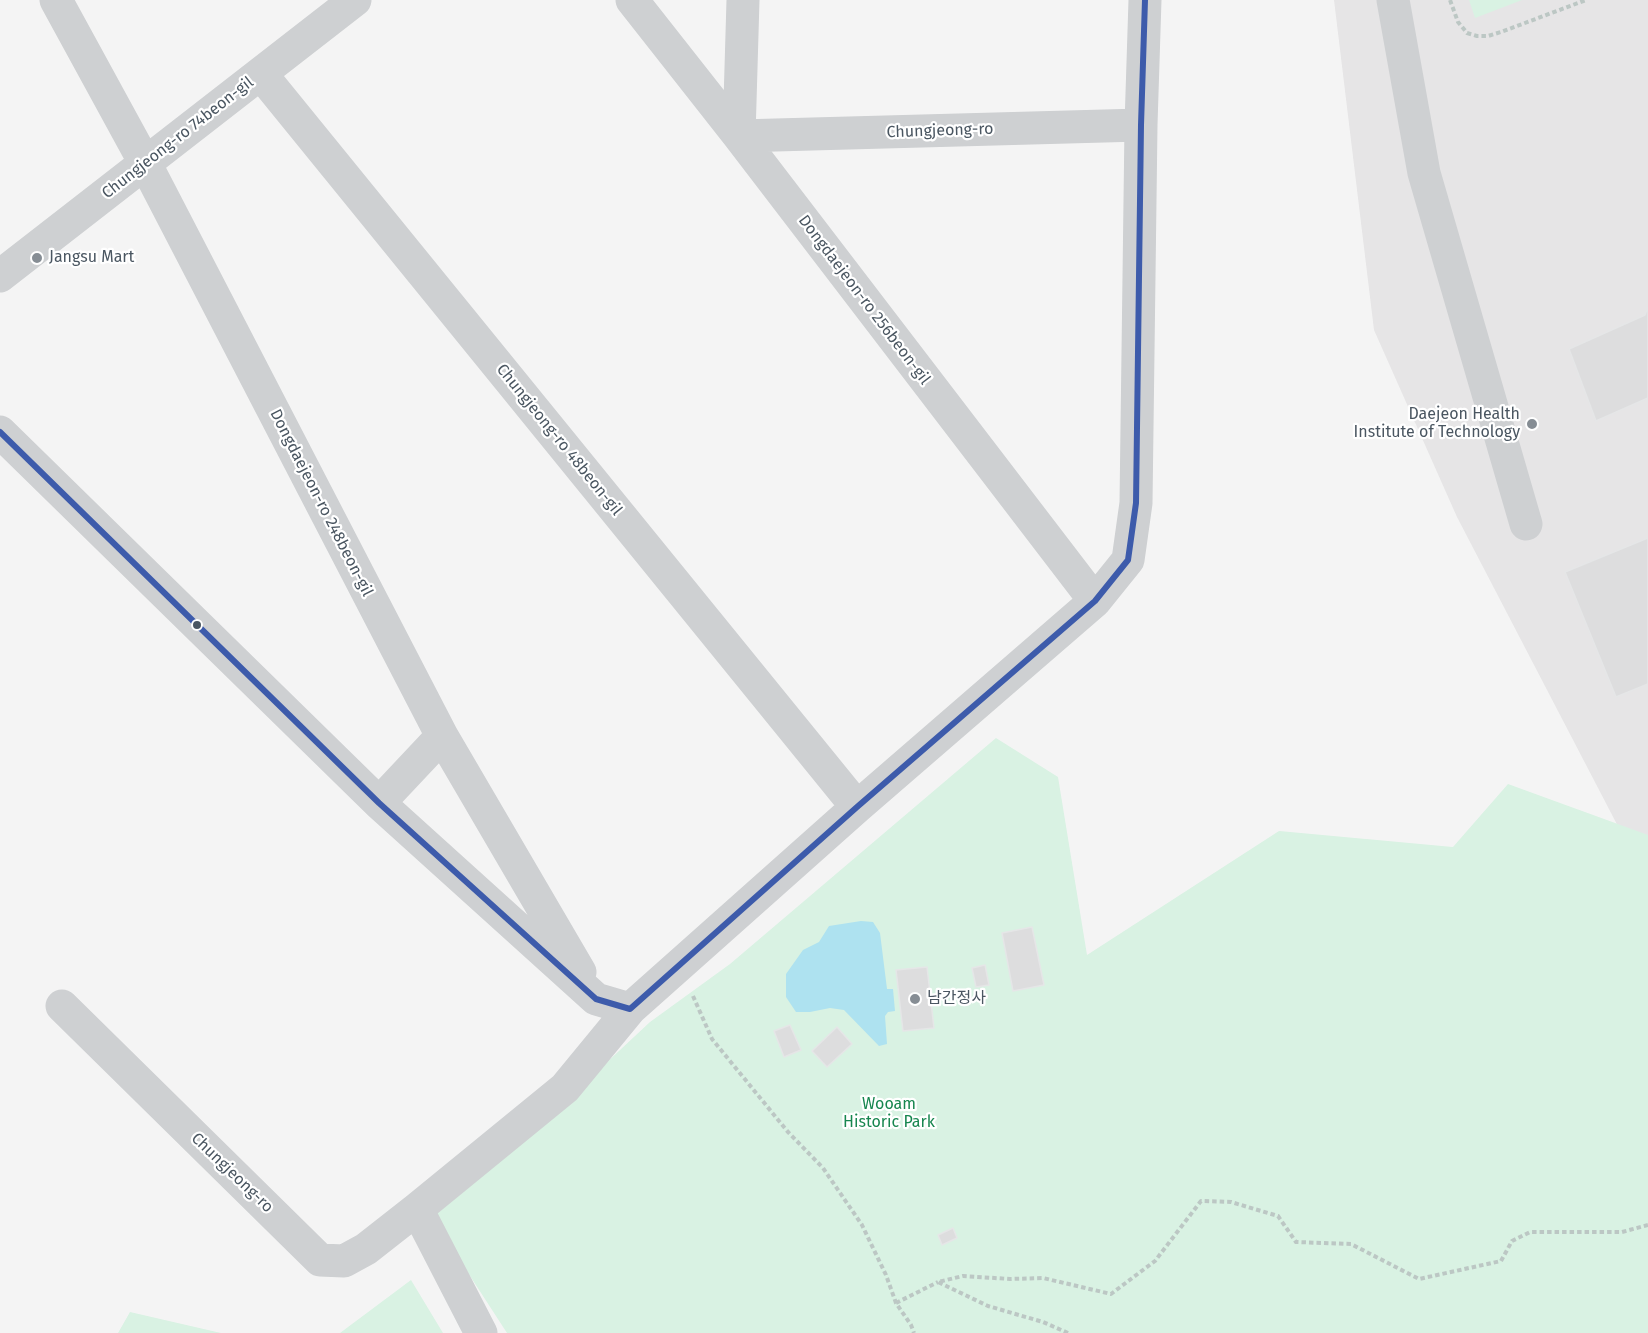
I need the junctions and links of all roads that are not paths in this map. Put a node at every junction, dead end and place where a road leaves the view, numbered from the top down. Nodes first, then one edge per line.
1 (56, 0) edge
2 (355, 0) edge
3 (632, 0) edge
4 (743, 0) edge
5 (1145, 0) edge
6 (1394, 0) edge
7 (261, 74) junction
8 (1141, 125) junction
9 (739, 136) junction
10 (145, 163) junction
11 (0, 276) edge
12 (0, 432) edge
13 (1526, 524) dead end
14 (1095, 601) junction
15 (442, 736) junction
16 (379, 803) junction
17 (857, 807) junction
18 (596, 999) junction
19 (62, 1006) dead end
20 (630, 1009) junction
21 (417, 1209) junction
22 (481, 1333) edge

1 - 10 street, Dongdaejeon-ro 248beon-gil
2 - 7 street, Chungjeong-ro 74beon-gil
3 - 9 street, Dongdaejeon-ro 256beon-gil
4 - 9 street
5 - 8 street, Chungjeong-ro
6 - 13 street
7 - 10 street, Chungjeong-ro 74beon-gil
7 - 17 street, Chungjeong-ro 48beon-gil
8 - 9 street, Chungjeong-ro
8 - 14 street, Chungjeong-ro
9 - 14 street, Dongdaejeon-ro 256beon-gil
10 - 11 street, Chungjeong-ro 74beon-gil
10 - 15 street, Dongdaejeon-ro 248beon-gil
12 - 16 street
14 - 17 street, Chungjeong-ro
15 - 16 street
15 - 18 street, Dongdaejeon-ro 248beon-gil
16 - 18 street
17 - 20 street, Chungjeong-ro
18 - 20 street
19 - 21 street, Chungjeong-ro
20 - 21 street, Chungjeong-ro
21 - 22 street

